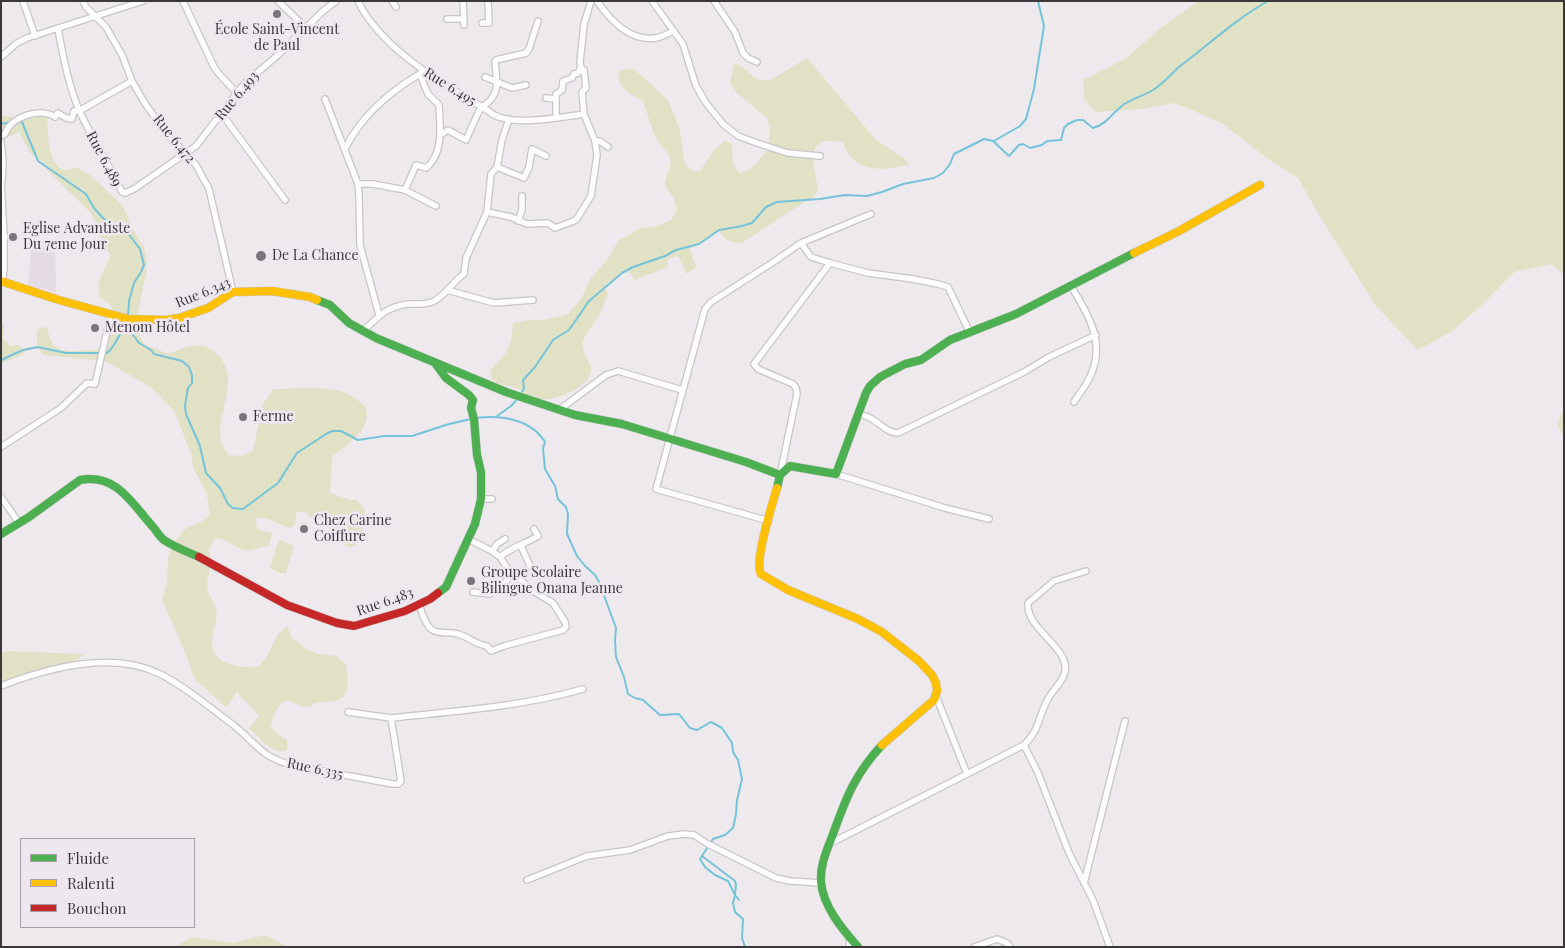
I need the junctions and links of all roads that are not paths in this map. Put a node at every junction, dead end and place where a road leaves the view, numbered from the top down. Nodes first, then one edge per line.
1 (23, 1) edge
2 (83, 1) edge
3 (143, 1) edge
4 (183, 1) edge
5 (278, 1) edge
6 (358, 1) edge
7 (392, 1) edge
8 (463, 1) edge
9 (488, 1) edge
10 (591, 1) edge
11 (597, 1) edge
12 (652, 1) edge
13 (714, 1) edge
14 (335, 2) edge
15 (396, 7) dead end
16 (96, 16) junction
17 (446, 19) dead end
18 (538, 21) dead end
19 (482, 23) dead end
20 (306, 27) junction
21 (58, 29) junction
22 (674, 31) junction
23 (35, 36) junction
24 (1, 57) edge
25 (757, 62) dead end
26 (581, 68) junction
27 (424, 72) junction
28 (484, 77) dead end
29 (132, 81) junction
30 (498, 82) junction
31 (526, 85) dead end
32 (237, 92) junction
33 (325, 98) dead end
34 (546, 98) dead end
35 (555, 98) junction
36 (482, 107) junction
37 (79, 111) junction
38 (222, 114) junction
39 (584, 114) junction
40 (556, 117) junction
41 (509, 119) junction
42 (1, 136) edge
43 (440, 136) junction
44 (595, 141) junction
45 (1, 142) edge
46 (608, 147) dead end
47 (345, 149) junction
48 (185, 153) junction
49 (546, 156) dead end
50 (820, 156) dead end
51 (498, 168) junction
52 (2, 181) edge
53 (358, 184) junction
54 (1260, 185) dead end
55 (405, 190) junction
56 (522, 196) dead end
57 (286, 200) dead end
58 (436, 206) dead end
59 (487, 212) junction
60 (871, 214) dead end
61 (518, 221) junction
62 (801, 243) junction
63 (830, 263) junction
64 (2, 282) edge
65 (1070, 286) junction
66 (446, 290) junction
67 (233, 292) junction
68 (533, 300) dead end
69 (111, 314) junction
70 (379, 315) junction
71 (363, 331) junction
72 (970, 333) junction
73 (1096, 335) junction
74 (435, 364) junction
75 (682, 390) junction
76 (1074, 402) dead end
77 (559, 410) junction
78 (858, 414) junction
79 (670, 440) junction
80 (1, 447) edge
81 (836, 474) junction
82 (780, 475) junction
83 (1, 497) edge
84 (492, 498) dead end
85 (481, 499) junction
86 (989, 519) dead end
87 (769, 521) junction
88 (19, 523) junction
89 (534, 529) dead end
90 (1, 534) edge
91 (468, 539) junction
92 (505, 539) dead end
93 (521, 546) junction
94 (492, 551) junction
95 (500, 557) junction
96 (530, 566) dead end
97 (1086, 571) dead end
98 (513, 573) junction
99 (472, 592) dead end
100 (419, 605) junction
101 (1, 686) edge
102 (583, 689) dead end
103 (936, 696) junction
104 (348, 712) dead end
105 (391, 718) junction
106 (1124, 721) dead end
107 (1024, 745) junction
108 (968, 774) junction
109 (828, 844) junction
110 (527, 880) dead end
111 (821, 883) junction
112 (1084, 883) junction
113 (849, 943) edge
114 (858, 947) edge
115 (974, 947) edge
116 (1010, 947) edge
117 (1110, 947) edge

1 - 23 street
2 - 16 street, Rue 6.472
3 - 16 street
4 - 32 street
5 - 20 street
6 - 27 street, Rue 6.495
7 - 15 street
8 - 17 street
9 - 19 street
10 - 26 street
11 - 22 street
12 - 22 street
13 - 25 street
14 - 20 street, Rue 6.493
16 - 21 street
16 - 29 street, Rue 6.472
18 - 30 street, Rue 6.495
20 - 32 street, Rue 6.493
21 - 23 street
21 - 37 street
22 - 50 street
23 - 24 street
26 - 35 street
26 - 39 street
27 - 36 street, Rue 6.495
27 - 43 street
27 - 47 street
28 - 30 street
29 - 37 street
29 - 48 street, Rue 6.472
30 - 31 street
30 - 36 street, Rue 6.495
32 - 38 street, Rue 6.493
33 - 47 street
34 - 35 street
35 - 40 street
36 - 41 street
36 - 43 street
37 - 42 street
37 - 48 street, Rue 6.489
38 - 48 street, Rue 6.493
38 - 57 street
39 - 40 street
39 - 44 street
40 - 41 street
41 - 51 street
43 - 55 street
44 - 46 street
44 - 61 street
45 - 52 street
47 - 53 street
48 - 67 street, Rue 6.472
49 - 51 street
51 - 59 street
52 - 64 street
53 - 55 street
53 - 70 street
54 - 65 street
55 - 58 street
56 - 61 street
59 - 61 street
59 - 66 street
60 - 62 street
62 - 63 street
62 - 75 street
63 - 72 street
63 - 82 street
64 - 69 street, Rue 6.343
65 - 72 street
65 - 73 street
66 - 68 street
66 - 70 street
67 - 69 street, Rue 6.343
67 - 71 street, Rue 6.343
69 - 80 street
70 - 71 street
71 - 74 street, Rue 6.483
72 - 78 street
73 - 76 street
73 - 78 street
74 - 77 street
74 - 85 street, Rue 6.483
75 - 77 street
75 - 79 street
77 - 79 street
78 - 81 street
79 - 82 street
79 - 87 street
81 - 82 street
81 - 86 street
82 - 87 street
83 - 88 street
84 - 85 street
85 - 91 street, Rue 6.483
87 - 103 street
88 - 90 street, Rue 6.483
88 - 100 street, Rue 6.483
89 - 93 street
91 - 94 street
91 - 100 street, Rue 6.483
92 - 94 street
93 - 95 street
93 - 96 street
94 - 95 street
95 - 98 street
97 - 107 street
98 - 99 street
98 - 100 street
101 - 105 street, Rue 6.335
102 - 105 street
103 - 108 street
103 - 109 street
104 - 105 street
106 - 112 street
107 - 108 street
107 - 112 street
108 - 109 street
109 - 111 street
110 - 111 street
111 - 113 street
112 - 117 street
113 - 114 street
115 - 116 street

